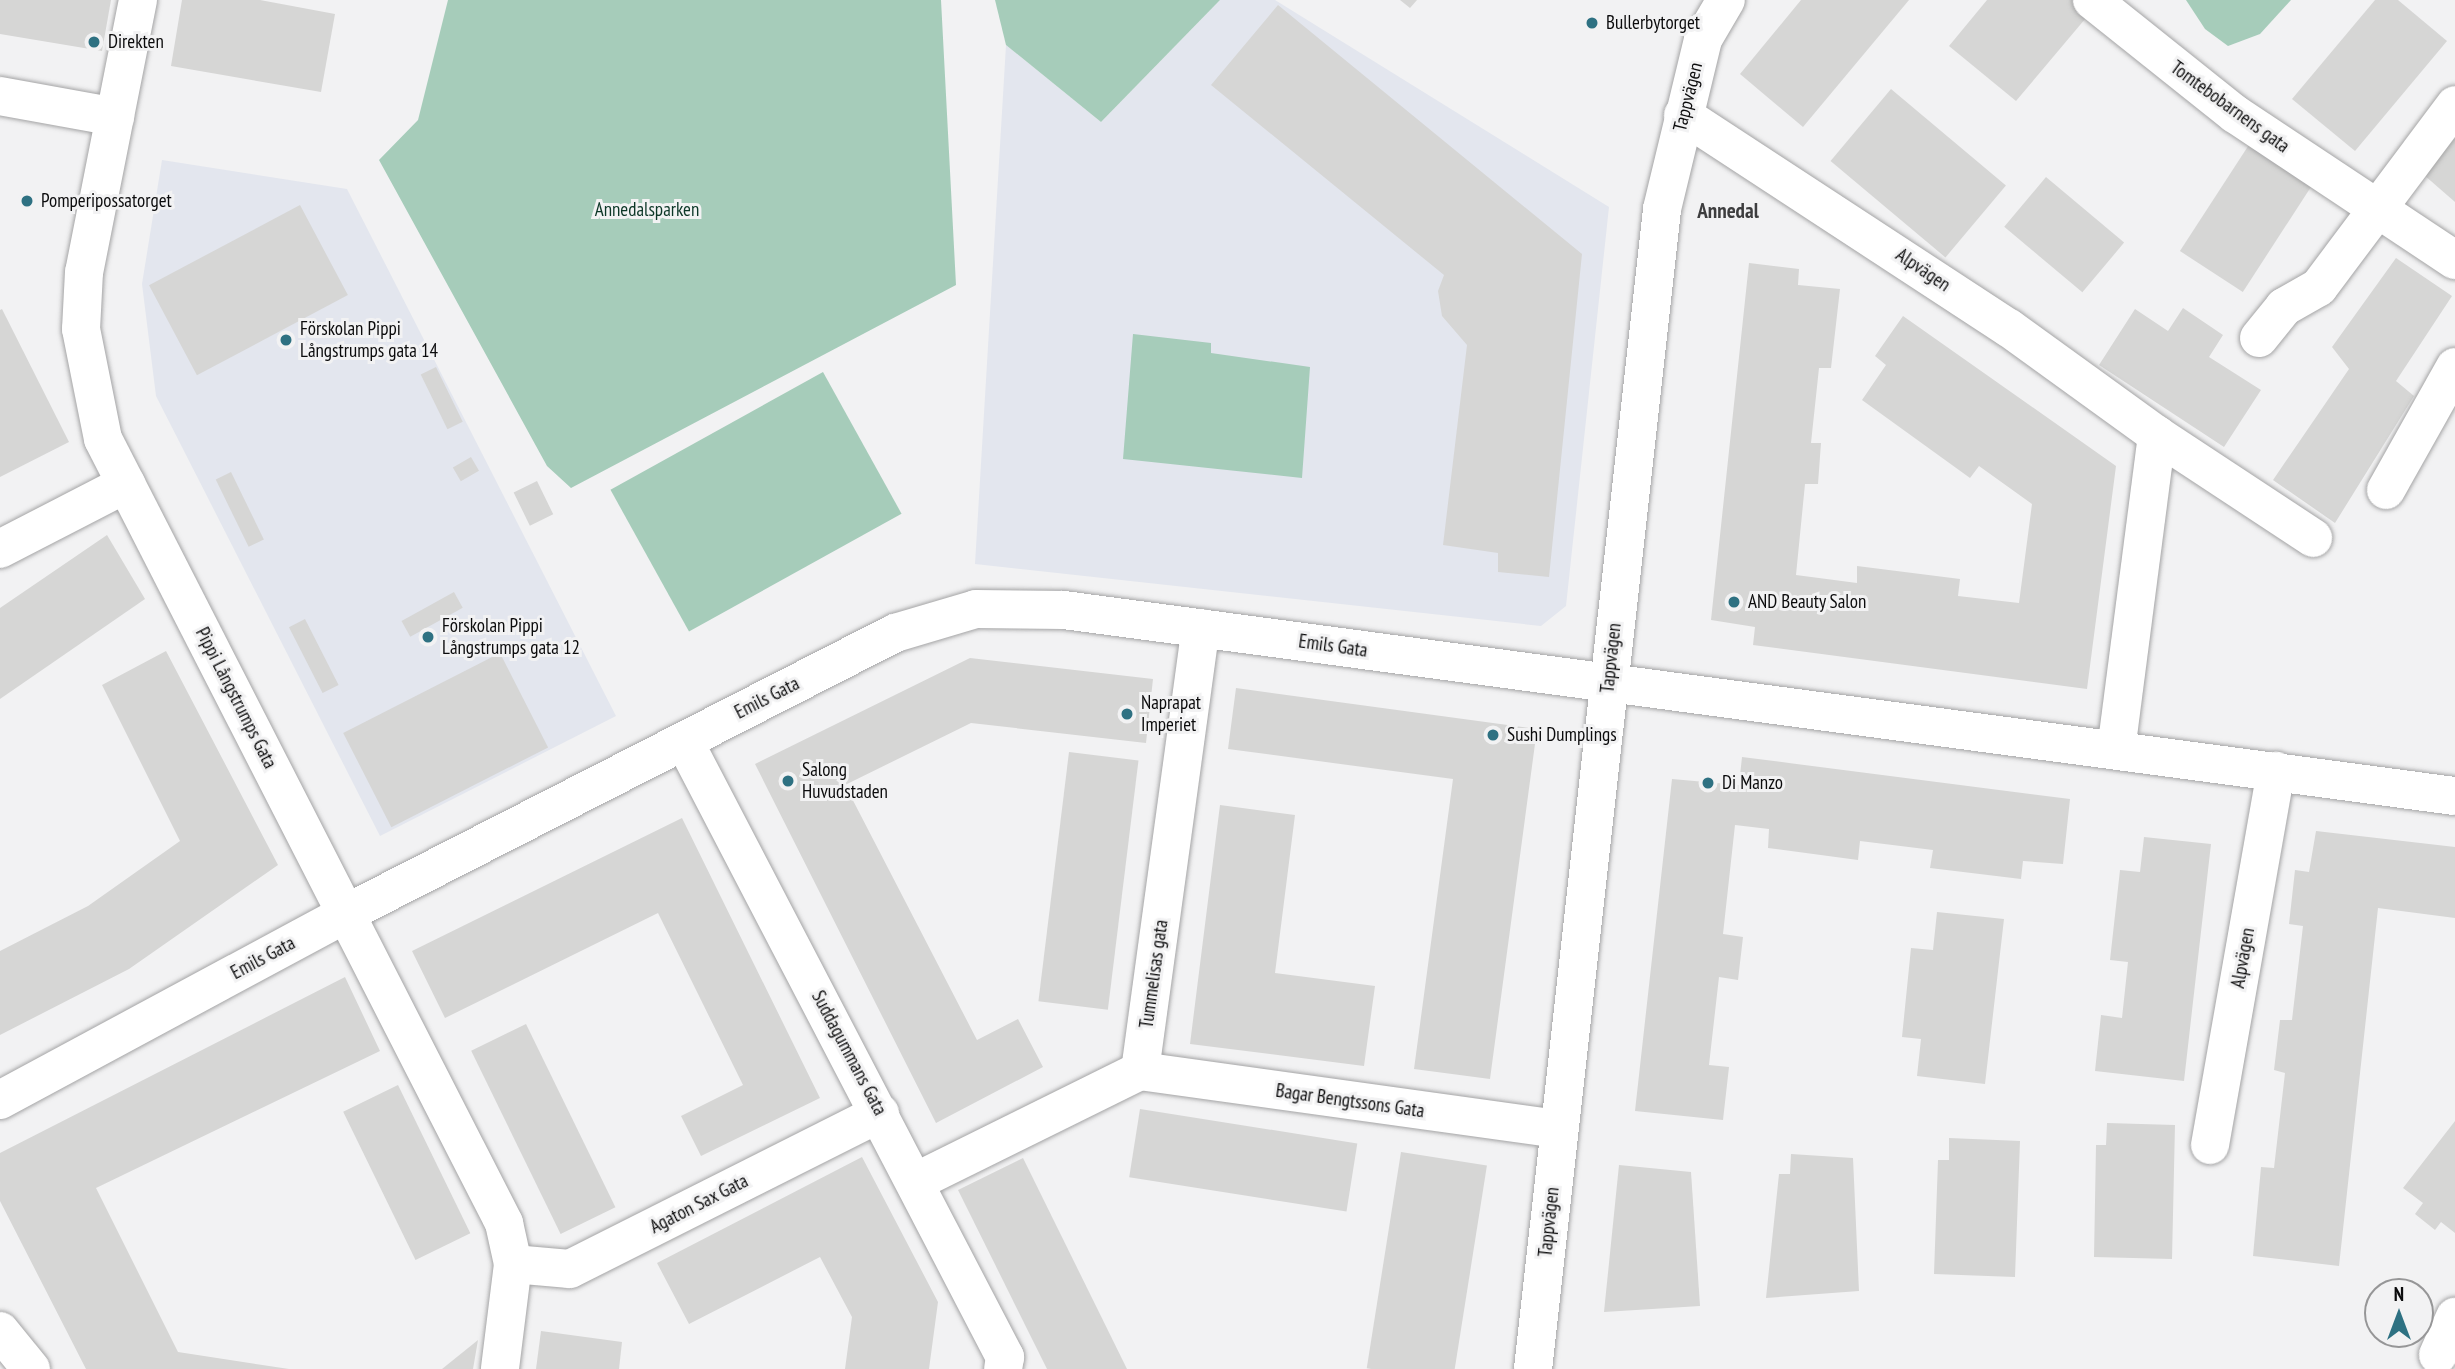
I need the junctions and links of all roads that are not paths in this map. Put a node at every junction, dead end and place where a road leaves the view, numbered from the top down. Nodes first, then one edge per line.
1 (138, 0) edge
2 (1726, 0) edge
3 (2092, 0) edge
4 (0, 96) edge
5 (2455, 105) edge
6 (1683, 115) junction
7 (115, 117) junction
8 (2374, 207) junction
9 (2455, 260) edge
10 (2259, 338) dead end
11 (2455, 367) edge
12 (2157, 435) junction
13 (127, 484) junction
14 (2386, 490) dead end
15 (2313, 538) dead end
16 (0, 549) edge
17 (1201, 628) junction
18 (1608, 685) junction
19 (684, 741) junction
20 (2116, 750) junction
21 (2276, 771) junction
22 (2455, 796) edge
23 (345, 914) junction
24 (1140, 1072) junction
25 (0, 1100) edge
26 (880, 1113) junction
27 (1559, 1129) junction
28 (2210, 1145) dead end
29 (915, 1182) junction
30 (513, 1264) junction
31 (2455, 1317) edge
32 (0, 1331) edge
33 (2438, 1355) dead end
34 (31, 1369) edge
35 (500, 1369) edge
36 (1003, 1369) edge
37 (1533, 1369) edge

1 - 7 street, Pippi Långstrumps Gata
2 - 6 street, Tappvägen
3 - 8 street, Tomtebobarnens gata
4 - 7 street
5 - 8 street
6 - 12 street, Alpvägen
6 - 18 street, Tappvägen
7 - 13 street, Pippi Långstrumps Gata
8 - 9 street, Tomtebobarnens gata
8 - 10 street
11 - 14 street
12 - 15 street, Alpvägen
12 - 20 street
13 - 16 street
13 - 23 street, Pippi Långstrumps Gata
17 - 18 street, Emils Gata
17 - 19 street, Emils Gata
17 - 24 street, Tummelisas gata
18 - 20 street
18 - 27 street, Tappvägen
19 - 23 street, Emils Gata
19 - 26 street, Suddagummans Gata
20 - 21 street
21 - 22 street
21 - 28 street, Alpvägen
23 - 25 street, Emils Gata
23 - 30 street, Pippi Långstrumps Gata
24 - 27 street, Bagar Bengtssons Gata
24 - 29 street
26 - 29 street, Suddagummans Gata
26 - 30 street, Agaton Sax Gata
27 - 37 street, Tappvägen
29 - 36 street, Suddagummans Gata
30 - 35 street, Pippi Långstrumps Gata
31 - 33 street
32 - 34 street

